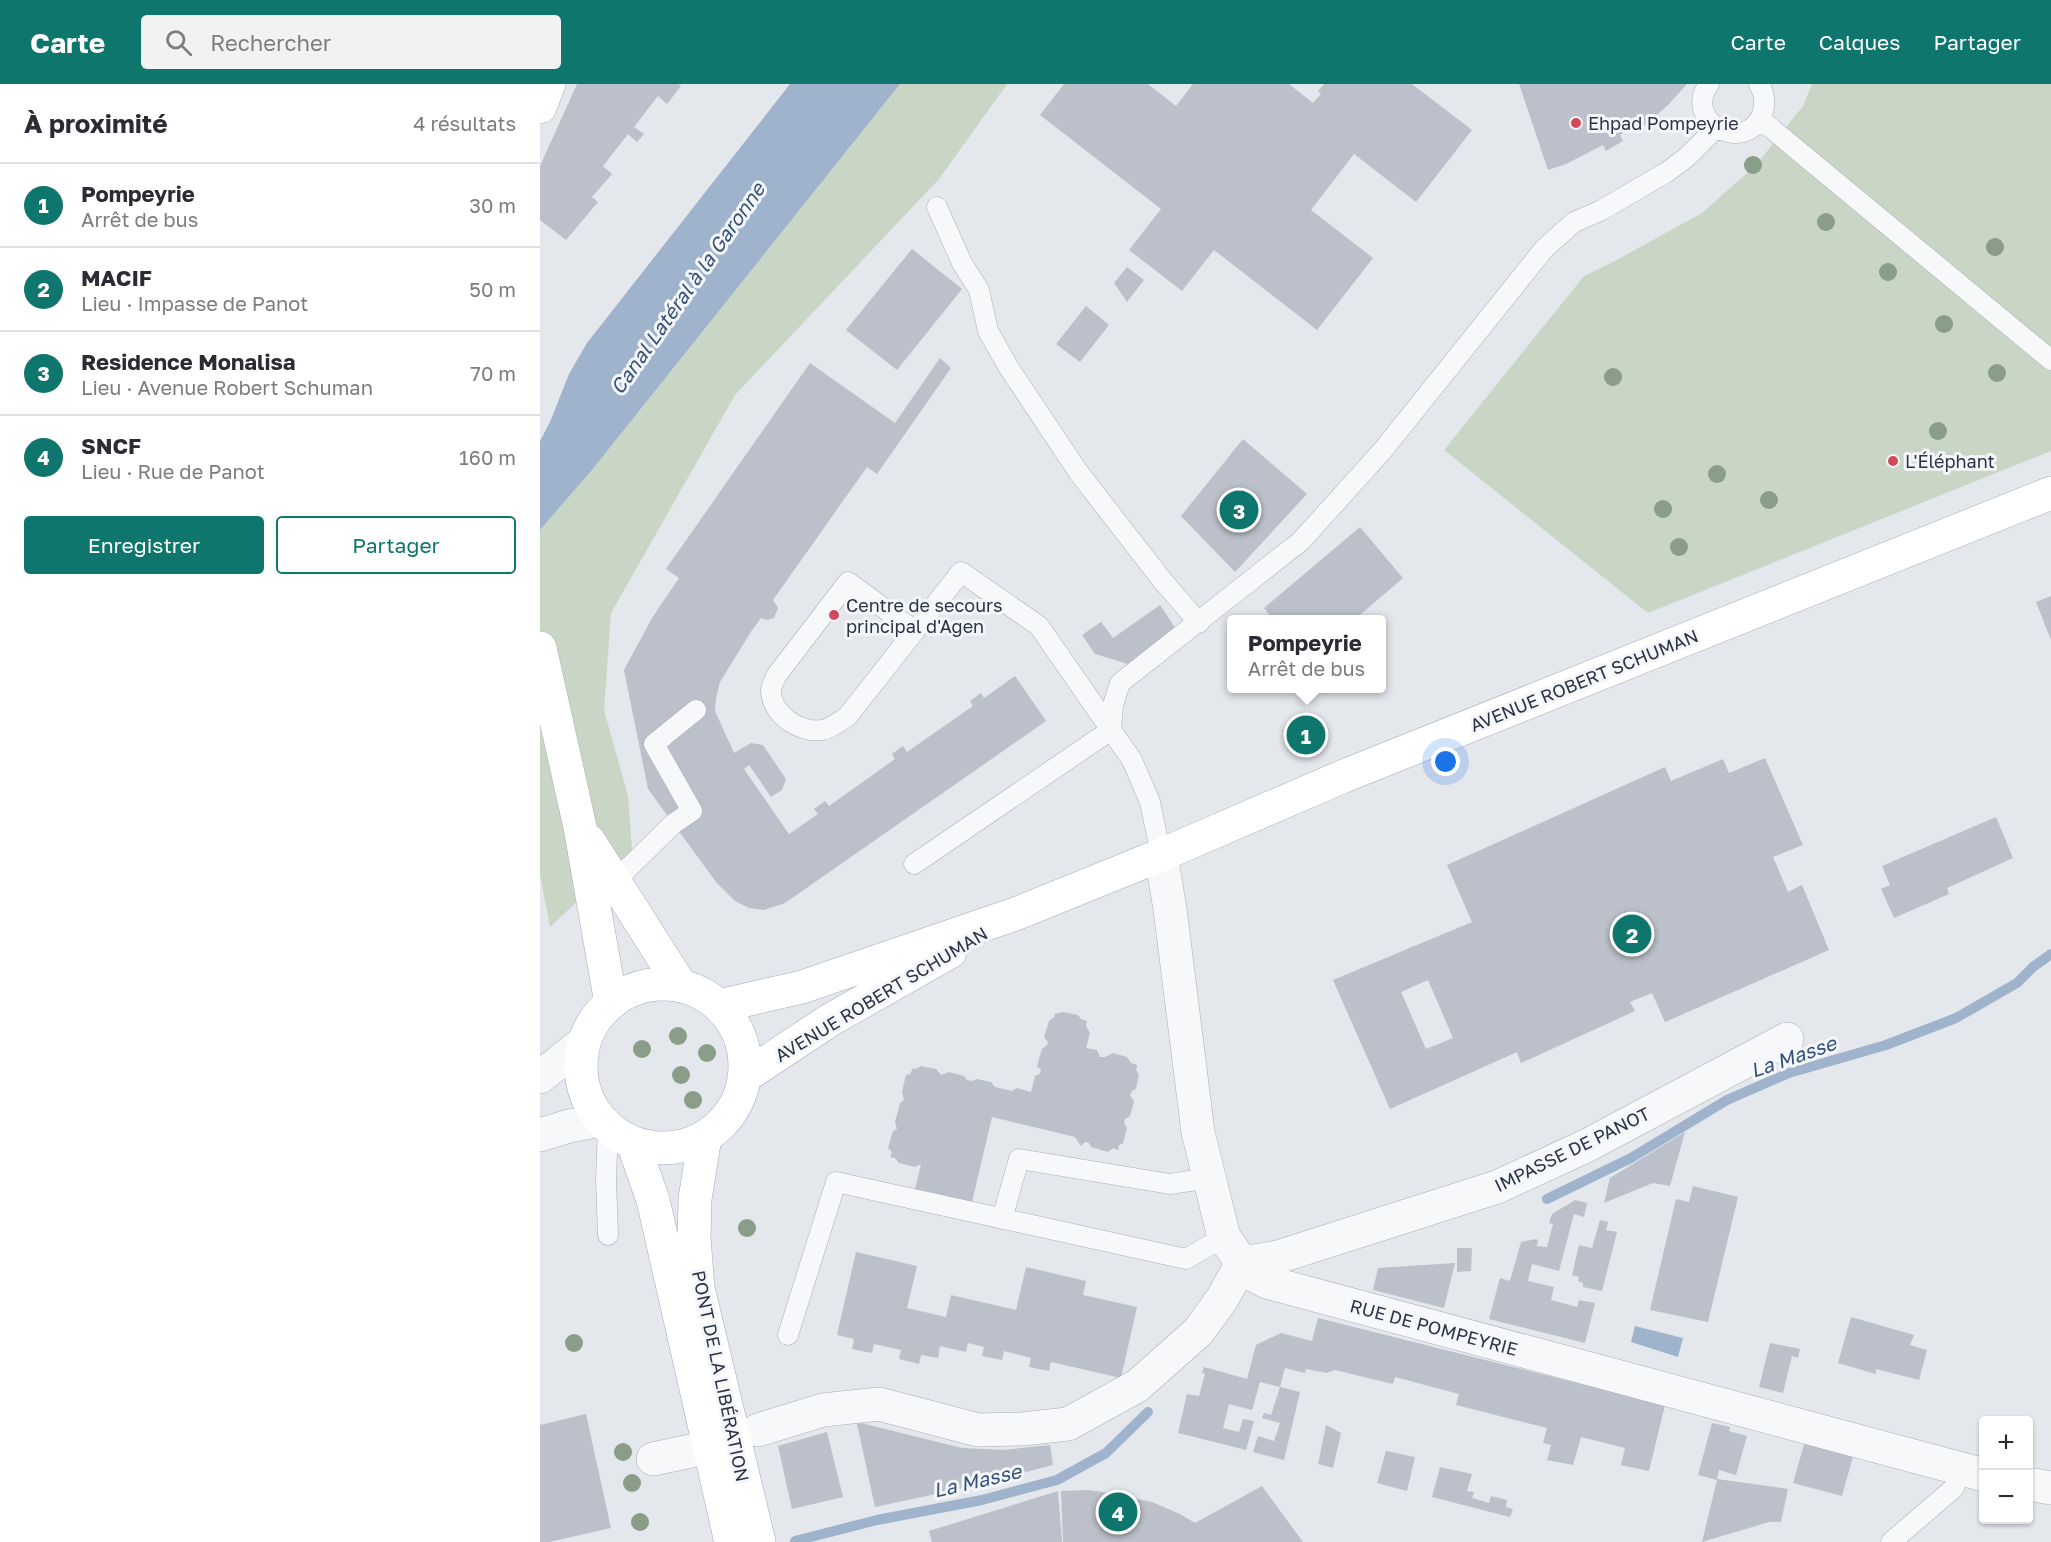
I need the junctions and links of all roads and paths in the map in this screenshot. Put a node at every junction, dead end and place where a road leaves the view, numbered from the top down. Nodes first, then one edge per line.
1 (549, 84) edge
2 (1709, 84) edge
3 (1759, 84) edge
4 (540, 107) edge
5 (1760, 120) junction
6 (1716, 129) junction
7 (937, 207) dead end
8 (2051, 360) edge
9 (2051, 494) edge
10 (1199, 623) junction
11 (915, 631) junction
12 (540, 648) edge
13 (696, 710) dead end
14 (1112, 730) junction
15 (580, 827) junction
16 (1161, 855) junction
17 (914, 864) dead end
18 (615, 881) junction
19 (1018, 913) junction
20 (681, 986) junction
21 (611, 1003) junction
22 (719, 1006) junction
23 (1788, 1039) dead end
24 (585, 1042) junction
25 (540, 1077) edge
26 (744, 1077) junction
27 (614, 1130) junction
28 (540, 1135) edge
29 (705, 1137) junction
30 (1209, 1178) junction
31 (1002, 1219) junction
32 (608, 1235) dead end
33 (1233, 1250) junction
34 (788, 1335) dead end
35 (758, 1430) dead end
36 (691, 1451) dead end
37 (653, 1460) dead end
38 (1972, 1472) edge
39 (2033, 1485) edge
40 (2051, 1488) edge
41 (731, 1542) edge
42 (759, 1542) edge
43 (1891, 1542) edge

1 - 4 main road
2 - 6 lane
3 - 5 lane
5 - 6 lane
5 - 8 lane
6 - 10 lane
7 - 10 lane
9 - 16 main road, AVENUE ROBERT SCHUMAN
10 - 14 lane
11 - 11 lane
11 - 14 lane
12 - 15 main road
13 - 18 lane
14 - 16 lane
14 - 17 lane
15 - 18 main road
15 - 21 main road
16 - 19 main road, AVENUE ROBERT SCHUMAN
16 - 30 street
18 - 20 main road
19 - 22 main road, AVENUE ROBERT SCHUMAN
19 - 26 main road, AVENUE ROBERT SCHUMAN
20 - 21 main road
20 - 22 main road
21 - 24 main road
22 - 26 main road
23 - 33 street, IMPASSE DE PANOT
24 - 25 street
24 - 27 main road
26 - 29 main road
27 - 28 street
27 - 29 main road
27 - 32 lane
27 - 41 main road, PONT DE LA LIBÉRATION
29 - 42 main road, PONT DE LA LIBÉRATION
30 - 31 lane
30 - 33 street
31 - 33 lane
31 - 34 lane
33 - 35 street
33 - 38 street, RUE DE POMPEYRIE
36 - 37 street
38 - 43 lane
39 - 40 street

